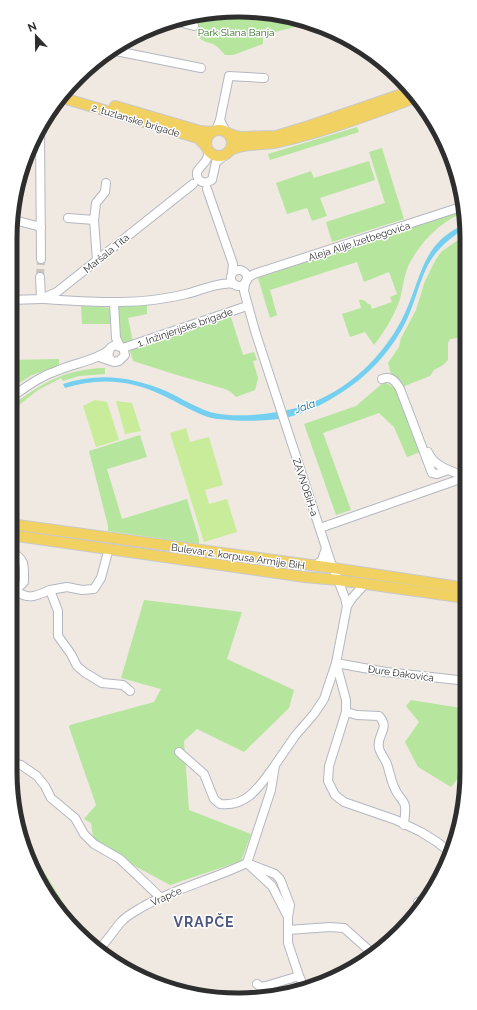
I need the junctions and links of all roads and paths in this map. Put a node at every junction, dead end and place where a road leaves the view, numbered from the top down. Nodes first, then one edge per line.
1 (185, 24) edge
2 (194, 26) dead end
3 (119, 52) edge
4 (200, 68) dead end
5 (264, 78) dead end
6 (71, 93) edge
7 (406, 93) edge
8 (67, 99) edge
9 (410, 99) edge
10 (220, 129) junction
11 (310, 130) junction
12 (40, 141) edge
13 (207, 148) junction
14 (228, 153) junction
15 (204, 182) junction
16 (106, 184) dead end
17 (458, 208) edge
18 (68, 218) dead end
19 (94, 220) junction
20 (17, 221) edge
21 (41, 227) junction
22 (41, 259) tunnel mouth
23 (97, 260) junction
24 (233, 264) junction
25 (242, 271) junction
26 (232, 274) junction
27 (254, 274) junction
28 (40, 277) tunnel mouth
29 (224, 284) junction
30 (235, 285) junction
31 (245, 285) junction
32 (41, 299) junction
33 (17, 300) edge
34 (114, 303) junction
35 (248, 306) junction
36 (116, 338) junction
37 (121, 347) junction
38 (110, 349) junction
39 (99, 357) junction
40 (111, 360) junction
41 (382, 379) dead end
42 (406, 392) dead end
43 (17, 393) edge
44 (448, 470) junction
45 (460, 475) edge
46 (460, 479) edge
47 (17, 525) edge
48 (320, 528) junction
49 (17, 536) edge
50 (110, 548) junction
51 (326, 548) junction
52 (17, 556) edge
53 (315, 566) junction
54 (333, 568) junction
55 (338, 580) junction
56 (365, 584) junction
57 (17, 586) edge
58 (460, 587) edge
59 (50, 590) junction
60 (17, 592) edge
61 (460, 597) edge
62 (347, 606) junction
63 (336, 663) junction
64 (460, 680) edge
65 (130, 691) dead end
66 (346, 712) junction
67 (179, 752) dead end
68 (17, 764) edge
69 (275, 765) junction
70 (404, 825) junction
71 (446, 849) edge
72 (246, 863) junction
73 (160, 897) junction
74 (288, 930) junction
75 (102, 946) edge
76 (370, 950) edge
77 (298, 976) junction
78 (302, 983) edge
79 (257, 984) dead end

1 - 2 street
3 - 4 street
5 - 10 street
6 - 10 main road, 2. tuzlanske brigade
7 - 11 main road
8 - 13 main road, 2. tuzlanske brigade
9 - 11 main road
10 - 11 main road
10 - 13 main road
10 - 14 main road
11 - 14 main road
12 - 21 street
13 - 14 main road
13 - 15 street
14 - 15 street
15 - 23 street, Maršala Tita
15 - 24 street
16 - 19 street
17 - 27 street, Aleja Alije Izetbegovića
18 - 19 street
19 - 23 street
20 - 21 street
21 - 22 street
23 - 32 street, Maršala Tita
24 - 25 street
24 - 26 street
25 - 26 street
25 - 27 street
25 - 31 street
26 - 29 street
26 - 30 street
27 - 31 street
28 - 32 street
29 - 30 street
29 - 34 street
30 - 31 street
31 - 35 street
32 - 33 street, Maršala Tita
32 - 34 street
34 - 36 street
35 - 37 street, 1. Inžinjerijske brigade
35 - 48 street, ZAVNOBiH-a
36 - 37 street
36 - 38 street
37 - 38 street
37 - 40 street
38 - 39 street
38 - 40 street
39 - 40 street
39 - 43 street
41 - 44 street
42 - 44 street
44 - 45 street
46 - 48 street
47 - 53 main road, Bulevar 2. korpusa Armije BiH
48 - 51 street, ZAVNOBiH-a
49 - 50 main road, Bulevar 2. korpusa Armije BiH
50 - 55 main road, Bulevar 2. korpusa Armije BiH
50 - 59 street
51 - 53 street
51 - 54 street
52 - 57 street
53 - 54 main road, Bulevar 2. korpusa Armije BiH
54 - 55 street
54 - 58 main road, Bulevar 2. korpusa Armije BiH
55 - 56 main road, Bulevar 2. korpusa Armije BiH
55 - 62 street
56 - 61 main road, Bulevar 2. korpusa Armije BiH
56 - 62 street
59 - 60 street
59 - 65 street
62 - 63 street
63 - 64 street, Đure Đakovića
63 - 66 street
63 - 69 street
66 - 70 street
66 - 70 street
67 - 69 street
68 - 73 street
69 - 72 street
70 - 71 street
72 - 73 street, Vrapče
72 - 74 street
73 - 75 street, Vrapče
74 - 76 street
74 - 77 street
77 - 78 street
77 - 79 street

